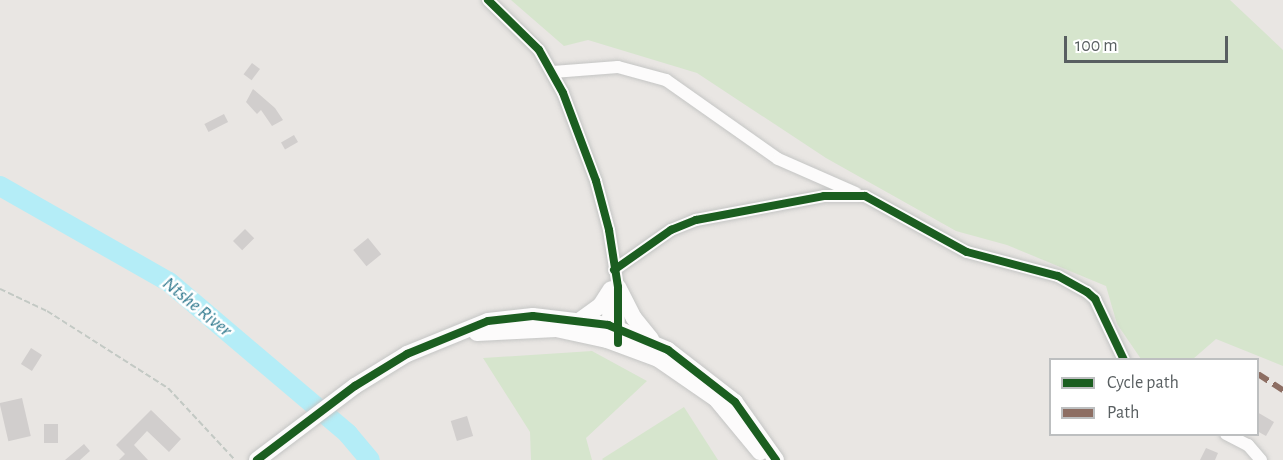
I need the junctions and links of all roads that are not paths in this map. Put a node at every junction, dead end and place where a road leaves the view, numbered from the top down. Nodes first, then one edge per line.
1 (488, 0) edge
2 (553, 72) junction
3 (865, 196) junction
4 (615, 280) junction
5 (579, 321) junction
6 (613, 334) junction
7 (455, 336) junction
8 (654, 342) junction
9 (1123, 358) edge
10 (1228, 436) edge
11 (257, 460) edge
12 (766, 460) edge
13 (776, 460) edge
14 (1261, 460) edge

1 - 2 street
2 - 3 street
2 - 4 street
3 - 4 street
3 - 9 street
4 - 5 street
4 - 6 street
4 - 8 street
5 - 6 street
5 - 7 street
6 - 7 street
6 - 8 street
6 - 12 street
7 - 11 street
8 - 13 street
10 - 14 street

